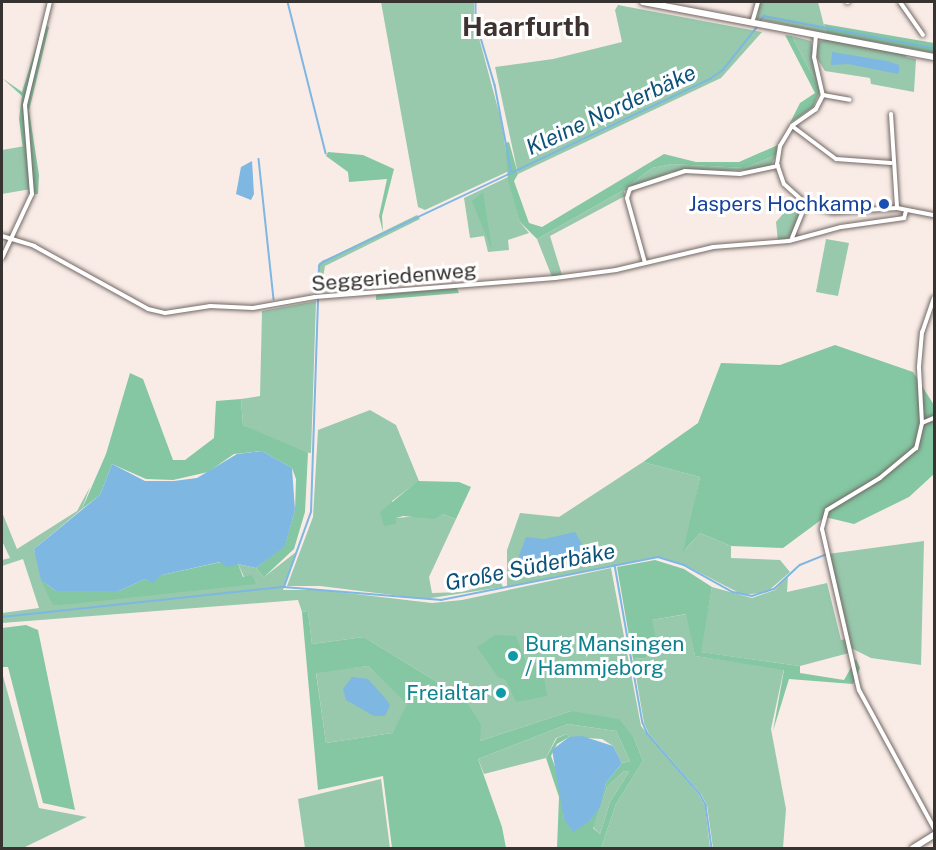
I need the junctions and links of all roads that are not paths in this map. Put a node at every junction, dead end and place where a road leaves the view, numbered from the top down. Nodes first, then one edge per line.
1 (50, 2) edge
2 (643, 2) edge
3 (758, 2) edge
4 (900, 2) edge
5 (753, 23) junction
6 (816, 35) junction
7 (923, 35) dead end
8 (934, 57) edge
9 (823, 94) junction
10 (849, 100) dead end
11 (891, 114) dead end
12 (792, 126) junction
13 (891, 163) junction
14 (778, 166) junction
15 (806, 204) junction
16 (897, 208) junction
17 (906, 211) junction
18 (934, 215) edge
19 (2, 236) edge
20 (13, 238) junction
21 (792, 238) junction
22 (2, 258) edge
23 (645, 263) junction
24 (934, 298) edge
25 (934, 418) edge
26 (922, 423) junction
27 (934, 828) edge
28 (934, 835) edge
29 (913, 849) edge

1 - 20 street
2 - 5 main road
3 - 5 street
4 - 7 street
5 - 6 main road
6 - 8 main road
6 - 9 street
9 - 10 street
9 - 12 street
11 - 13 street
12 - 13 street
12 - 14 street
13 - 16 street
14 - 15 street
14 - 23 street
15 - 16 street
15 - 21 street
16 - 17 street
17 - 18 street
17 - 21 street, Seggeriedenweg
19 - 20 street, Seggeriedenweg
20 - 22 street
20 - 23 street, Seggeriedenweg
21 - 23 street, Seggeriedenweg
24 - 26 street
25 - 26 street
26 - 27 street
28 - 29 main road

